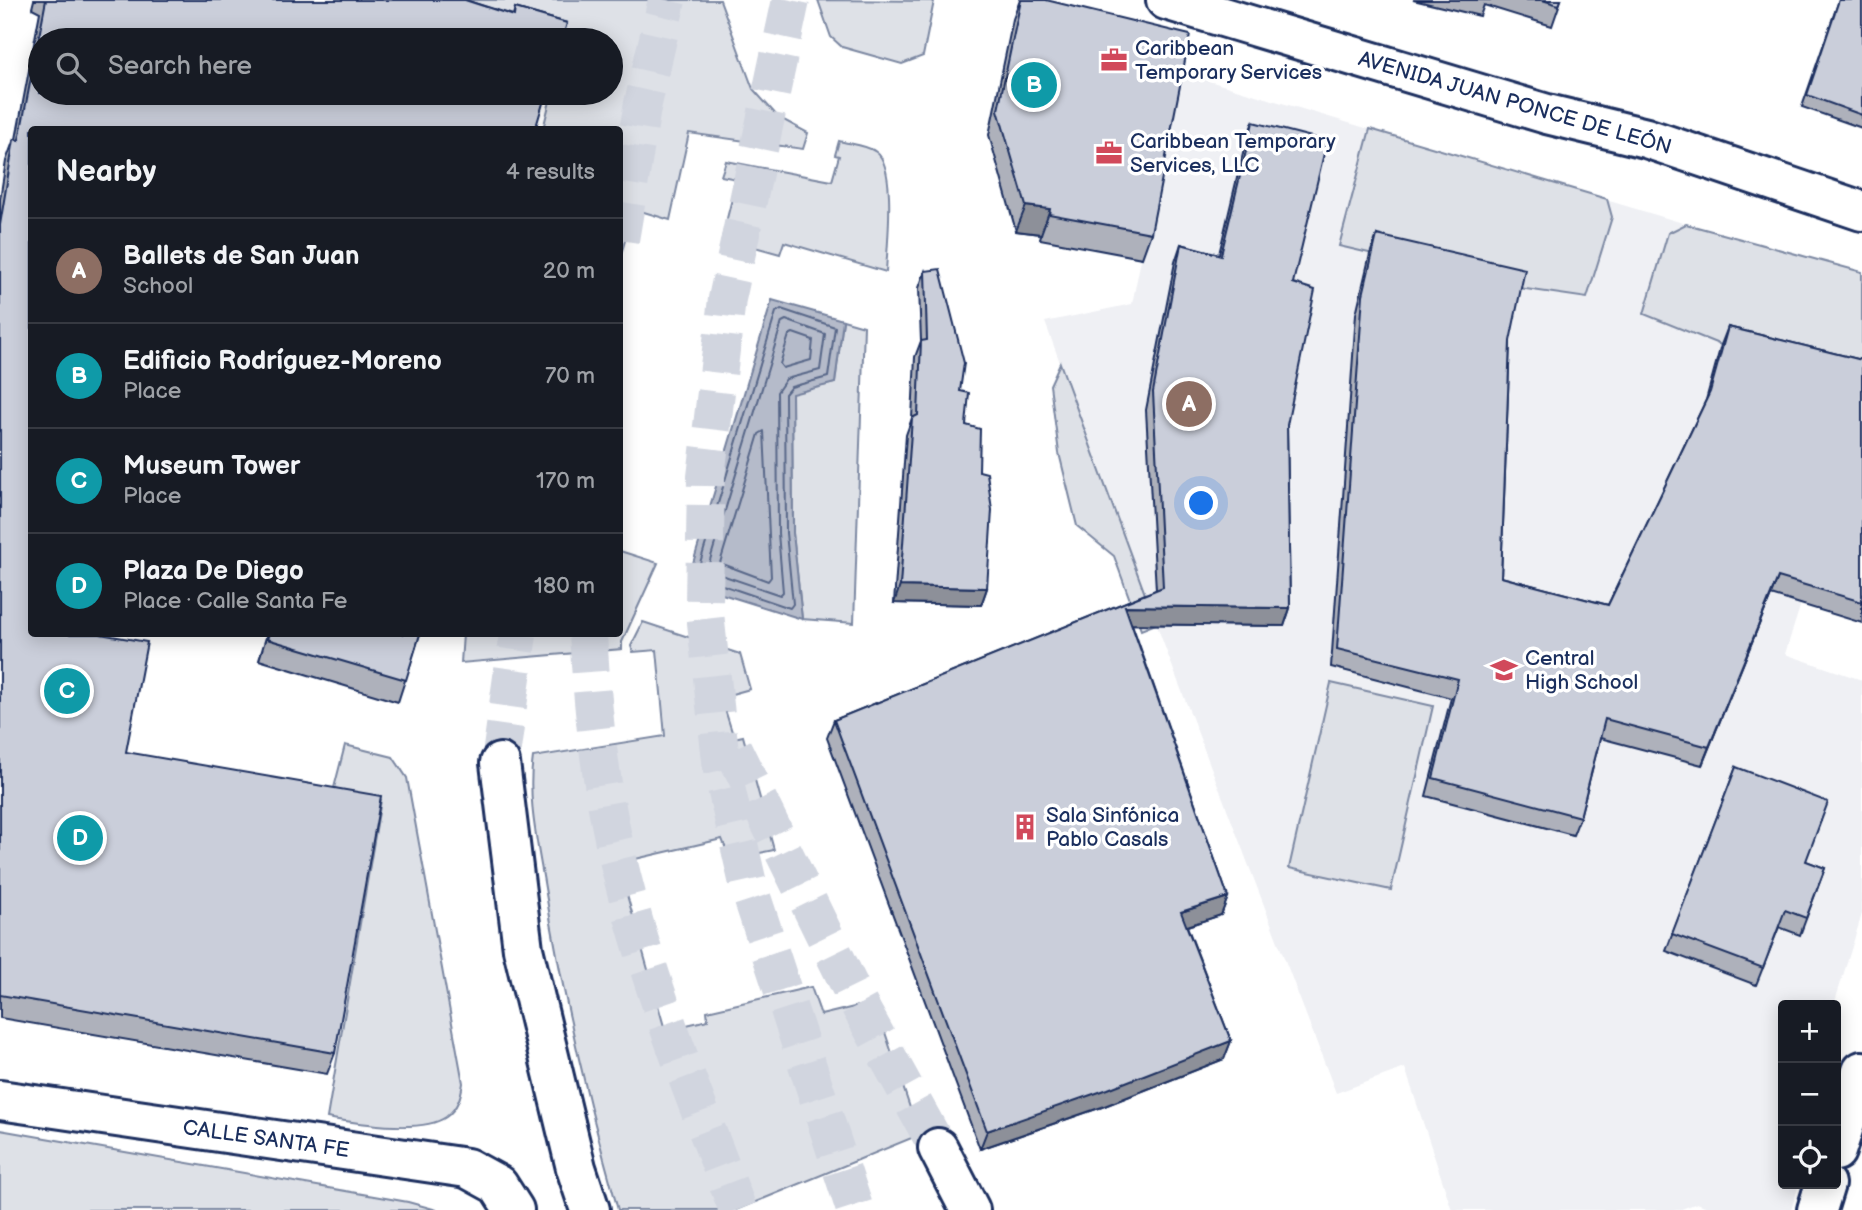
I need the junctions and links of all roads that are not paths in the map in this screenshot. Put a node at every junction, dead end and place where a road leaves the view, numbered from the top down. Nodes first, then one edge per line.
1 (1166, 0) edge
2 (1862, 211) edge
3 (500, 762) tunnel mouth
4 (1862, 1071) edge
5 (0, 1100) edge
6 (1841, 1136) edge
7 (938, 1148) tunnel mouth
8 (1823, 1189) edge
9 (506, 1198) edge
10 (590, 1210) edge
11 (970, 1210) edge
12 (1817, 1210) edge

1 - 2 main road, AVENIDA JUAN PONCE DE LEÓN
3 - 10 main road
4 - 6 main road
5 - 9 main road, CALLE SANTA FE
7 - 11 main road
8 - 12 main road

